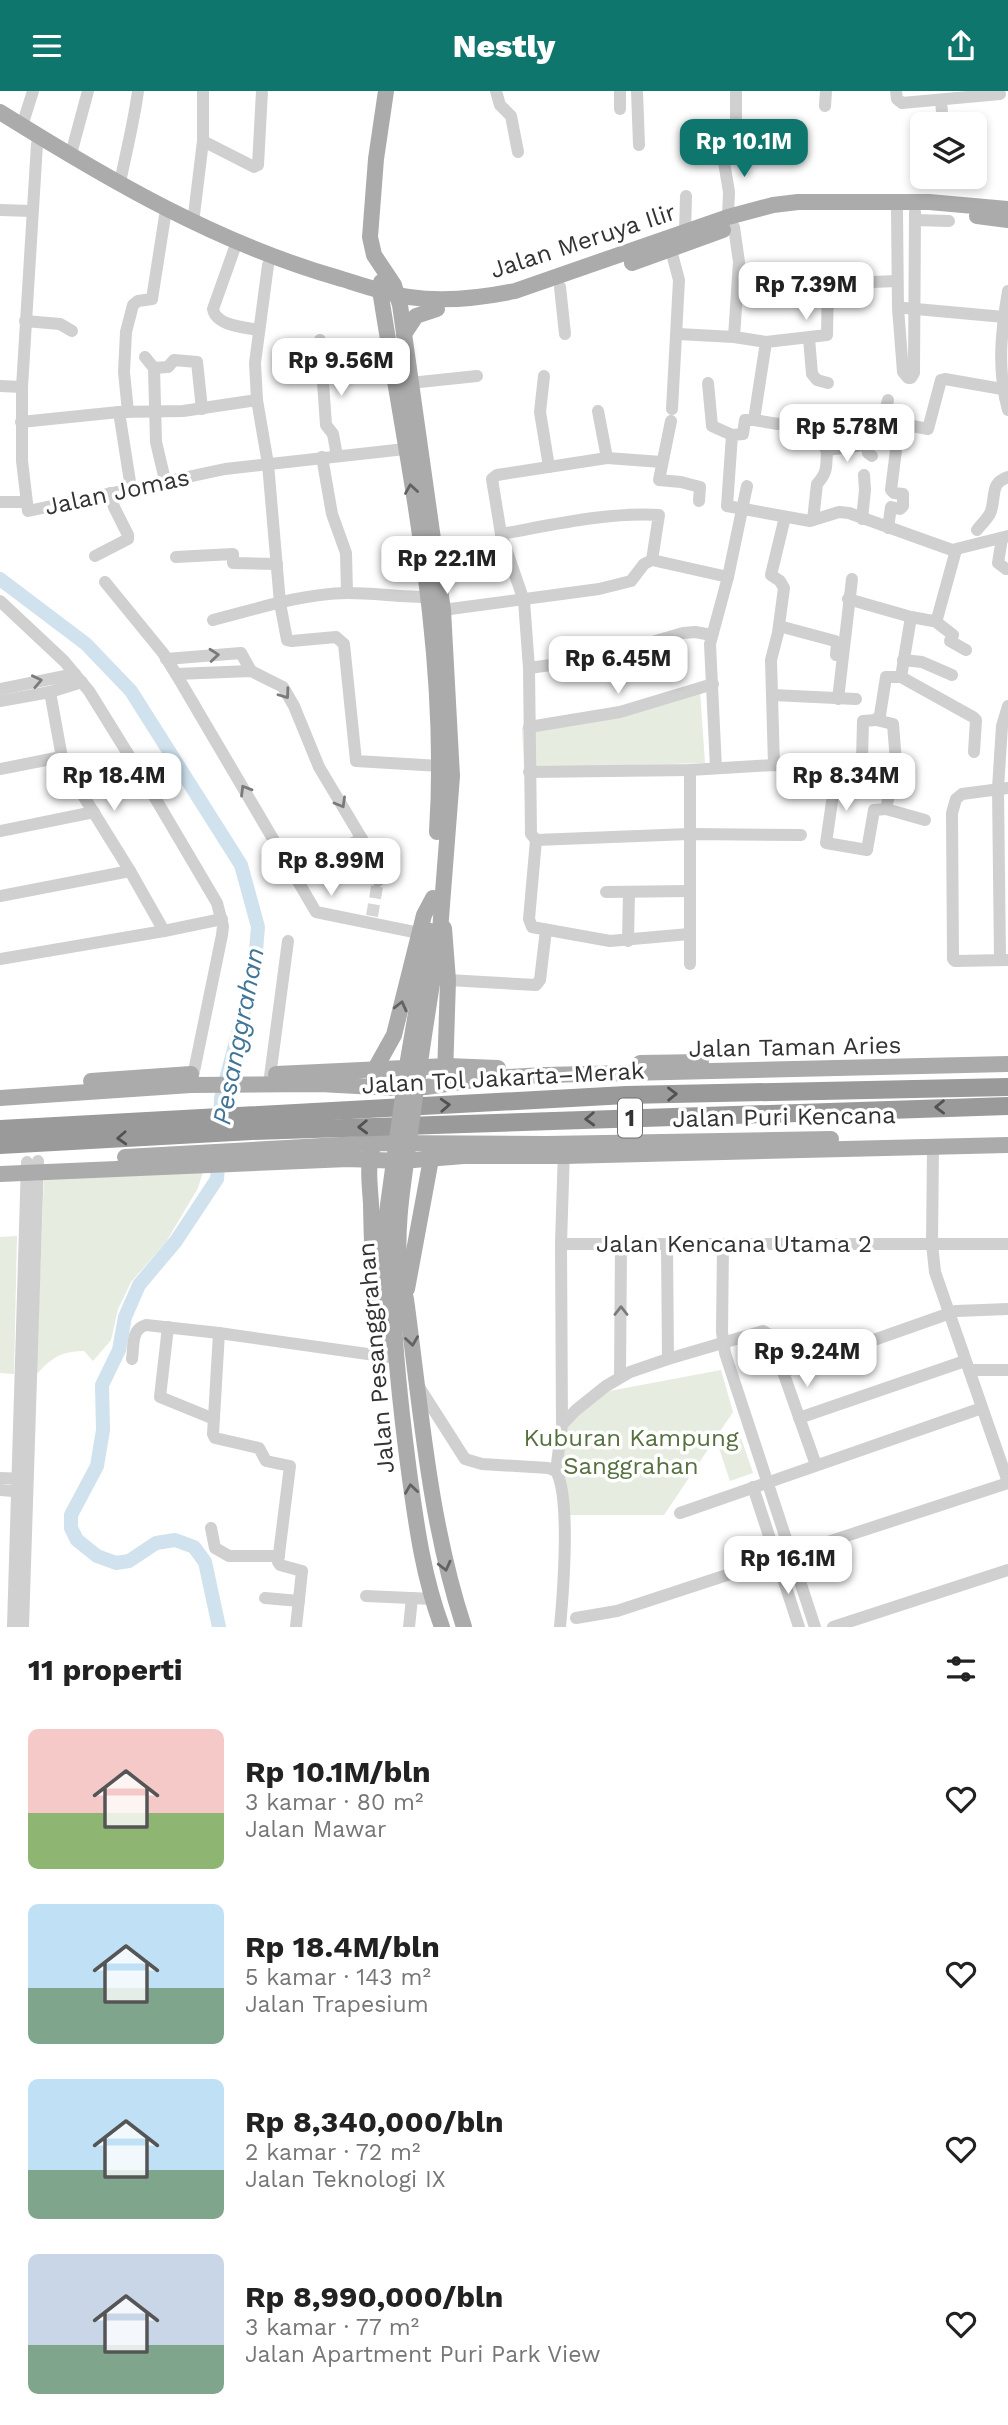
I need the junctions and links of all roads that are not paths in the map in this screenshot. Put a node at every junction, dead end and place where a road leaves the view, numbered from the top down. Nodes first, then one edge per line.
1 (33, 91) edge
2 (88, 91) edge
3 (138, 91) edge
4 (203, 91) edge
5 (262, 91) edge
6 (386, 91) edge
7 (496, 91) edge
8 (620, 91) edge
9 (638, 91) edge
10 (736, 91) edge
11 (826, 91) edge
12 (895, 91) edge
13 (999, 91) edge
14 (941, 101) junction
15 (825, 106) dead end
16 (620, 109) dead end
17 (0, 112) edge
18 (942, 112) edge
19 (0, 122) edge
20 (22, 126) junction
21 (203, 141) junction
22 (37, 144) junction
23 (696, 144) dead end
24 (733, 144) junction
25 (639, 145) dead end
26 (519, 152) dead end
27 (71, 154) junction
28 (120, 183) junction
29 (686, 197) dead end
30 (1008, 209) edge
31 (0, 210) edge
32 (32, 211) junction
33 (897, 211) junction
34 (165, 216) junction
35 (915, 216) junction
36 (1008, 220) edge
37 (949, 221) dead end
38 (731, 222) junction
39 (193, 223) junction
40 (685, 233) junction
41 (234, 250) junction
42 (671, 250) junction
43 (268, 265) junction
44 (382, 269) junction
45 (897, 281) junction
46 (828, 284) junction
47 (771, 286) dead end
48 (560, 287) junction
49 (360, 293) junction
50 (1008, 293) edge
51 (381, 295) junction
52 (399, 300) junction
53 (898, 308) junction
54 (913, 308) junction
55 (438, 309) junction
56 (1004, 317) junction
57 (386, 320) junction
58 (25, 321) junction
59 (258, 330) junction
60 (72, 331) dead end
61 (404, 334) junction
62 (565, 334) dead end
63 (678, 334) junction
64 (734, 337) junction
65 (809, 338) junction
66 (320, 341) dead end
67 (765, 342) junction
68 (145, 357) dead end
69 (154, 368) junction
70 (477, 376) dead end
71 (544, 376) dead end
72 (410, 383) junction
73 (708, 383) dead end
74 (828, 383) dead end
75 (0, 386) edge
76 (22, 387) junction
77 (1002, 389) junction
78 (257, 400) junction
79 (888, 400) dead end
80 (202, 409) junction
81 (407, 410) junction
82 (1008, 410) edge
83 (598, 411) dead end
84 (123, 412) junction
85 (153, 412) junction
86 (754, 420) junction
87 (21, 422) junction
88 (824, 427) junction
89 (732, 435) junction
90 (405, 449) junction
91 (827, 450) junction
92 (337, 456) junction
93 (872, 456) dead end
94 (322, 457) junction
95 (607, 458) junction
96 (662, 462) junction
97 (268, 464) junction
98 (549, 467) junction
99 (864, 475) dead end
100 (1008, 477) edge
101 (165, 480) junction
102 (747, 486) dead end
103 (131, 488) junction
104 (110, 493) junction
105 (699, 501) dead end
106 (0, 502) edge
107 (26, 502) junction
108 (743, 509) junction
109 (785, 517) junction
110 (862, 519) junction
111 (813, 520) junction
112 (888, 528) junction
113 (977, 530) dead end
114 (501, 534) junction
115 (1005, 537) edge
116 (956, 550) junction
117 (95, 556) dead end
118 (176, 557) dead end
119 (652, 560) junction
120 (277, 564) junction
121 (1006, 569) dead end
122 (728, 577) junction
123 (852, 579) dead end
124 (105, 582) dead end
125 (347, 593) junction
126 (429, 597) junction
127 (848, 599) junction
128 (0, 601) edge
129 (524, 601) junction
130 (280, 603) junction
131 (443, 610) junction
132 (911, 617) junction
133 (213, 620) dead end
134 (935, 621) junction
135 (779, 626) junction
136 (712, 635) junction
137 (966, 650) dead end
138 (166, 659) junction
139 (903, 660) junction
140 (836, 661) dead end
141 (529, 668) junction
142 (251, 671) junction
143 (176, 674) junction
144 (952, 675) dead end
145 (901, 677) junction
146 (78, 678) junction
147 (713, 684) junction
148 (0, 689) edge
149 (50, 692) junction
150 (773, 695) junction
151 (838, 699) junction
152 (856, 699) dead end
153 (0, 701) edge
154 (1008, 706) edge
155 (876, 720) junction
156 (443, 721) junction
157 (529, 727) junction
158 (974, 752) dead end
159 (61, 757) junction
160 (862, 760) dead end
161 (774, 765) junction
162 (440, 766) junction
163 (716, 768) junction
164 (0, 769) edge
165 (690, 770) junction
166 (529, 772) junction
167 (1003, 788) edge
168 (886, 809) junction
169 (94, 812) junction
170 (925, 820) dead end
171 (0, 831) edge
172 (689, 834) junction
173 (802, 835) dead end
174 (362, 839) junction
175 (536, 840) junction
176 (292, 870) junction
177 (130, 871) junction
178 (377, 881) tunnel mouth
179 (629, 891) junction
180 (690, 891) junction
181 (606, 892) dead end
182 (0, 897) edge
183 (438, 903) junction
184 (222, 919) junction
185 (428, 930) junction
186 (546, 930) junction
187 (164, 931) junction
188 (689, 934) junction
189 (288, 940) dead end
190 (628, 941) junction
191 (0, 959) edge
192 (1004, 960) edge
193 (690, 964) dead end
194 (448, 980) junction
195 (394, 1035) junction
196 (446, 1041) junction
197 (1008, 1054) edge
198 (881, 1063) junction
199 (1008, 1064) edge
200 (447, 1066) junction
201 (713, 1067) junction
202 (375, 1069) junction
203 (192, 1080) junction
204 (269, 1080) junction
205 (374, 1086) junction
206 (443, 1086) junction
207 (1008, 1087) edge
208 (0, 1089) edge
209 (0, 1098) edge
210 (1008, 1105) edge
211 (254, 1123) junction
212 (190, 1126) junction
213 (0, 1129) edge
214 (1008, 1135) edge
215 (423, 1142) junction
216 (377, 1143) junction
217 (0, 1145) edge
218 (1008, 1145) edge
219 (933, 1147) junction
220 (564, 1150) junction
221 (246, 1156) junction
222 (430, 1159) junction
223 (369, 1160) junction
224 (0, 1163) edge
225 (33, 1167) junction
226 (0, 1174) edge
227 (371, 1201) junction
228 (420, 1208) junction
229 (561, 1244) junction
230 (667, 1244) junction
231 (932, 1244) junction
232 (1008, 1244) edge
233 (621, 1245) junction
234 (723, 1245) junction
235 (406, 1299) junction
236 (1008, 1309) edge
237 (949, 1313) junction
238 (168, 1327) junction
239 (219, 1333) junction
240 (723, 1343) junction
241 (396, 1352) junction
242 (132, 1359) dead end
243 (668, 1359) junction
244 (967, 1365) junction
245 (1008, 1370) edge
246 (783, 1372) junction
247 (620, 1377) junction
248 (982, 1408) junction
249 (428, 1413) junction
250 (799, 1418) junction
251 (214, 1419) junction
252 (562, 1425) junction
253 (816, 1465) junction
254 (556, 1471) junction
255 (0, 1478) edge
256 (768, 1482) junction
257 (1008, 1483) edge
258 (22, 1485) junction
259 (753, 1487) junction
260 (0, 1490) edge
261 (680, 1513) dead end
262 (211, 1528) dead end
263 (792, 1555) junction
264 (279, 1556) junction
265 (777, 1560) junction
266 (1008, 1570) edge
267 (366, 1596) dead end
268 (265, 1598) dead end
269 (412, 1598) junction
270 (433, 1599) junction
271 (299, 1601) junction
272 (576, 1618) dead end
273 (13, 1627) edge
274 (23, 1627) edge
275 (296, 1627) edge
276 (409, 1627) edge
277 (442, 1627) edge
278 (464, 1627) edge
279 (560, 1627) edge
280 (799, 1627) edge
281 (815, 1627) edge
282 (833, 1627) edge

1 - 20 street
2 - 27 street
3 - 28 street
4 - 21 street
5 - 21 street
6 - 44 main road
7 - 26 street
8 - 16 street
9 - 25 street
10 - 24 street
11 - 15 street
12 - 14 street
13 - 14 street
14 - 18 street
17 - 20 main road, Jalan Meruya Ilir
19 - 22 main road, Jalan Meruya Ilir
20 - 27 main road, Jalan Meruya Ilir
21 - 39 street
22 - 32 street, Jalan Jomas
22 - 34 main road, Jalan Meruya Ilir
23 - 24 street
24 - 38 street
27 - 28 main road, Jalan Meruya Ilir
28 - 39 main road, Jalan Meruya Ilir
29 - 40 street
30 - 38 main road, Jalan Meruya Ilir
31 - 32 street
32 - 58 street, Jalan Jomas
33 - 35 main road, Jalan Meruya Ilir
33 - 38 main road, Jalan Meruya Ilir
33 - 45 street
34 - 41 main road, Jalan Meruya Ilir
34 - 84 street
35 - 36 main road, Jalan Meruya Ilir
35 - 37 street
35 - 54 street
38 - 40 main road, Jalan Meruya Ilir
38 - 42 main road, Jalan Meruya Ilir
38 - 64 street
39 - 51 main road, Jalan Meruya Ilir
40 - 52 main road, Jalan Meruya Ilir
41 - 43 main road, Jalan Meruya Ilir
41 - 59 street
42 - 48 main road, Jalan Meruya Ilir
42 - 63 street
43 - 49 main road, Jalan Meruya Ilir
43 - 59 street
44 - 51 main road, Jalan Pesanggrahan
44 - 52 main road
45 - 46 street
45 - 53 street
46 - 47 street
46 - 65 street
48 - 55 main road, Jalan Meruya Ilir
48 - 62 street
49 - 51 main road, Jalan Meruya Ilir
49 - 57 main road
50 - 56 street
51 - 52 main road, Jalan Meruya Ilir
51 - 57 main road, Jalan Pesanggrahan
52 - 55 main road, Jalan Meruya Ilir
52 - 61 main road, Jalan Pesanggrahan
53 - 54 street
53 - 54 street
54 - 56 street
55 - 61 main road
56 - 77 street
57 - 81 main road, Jalan Pesanggrahan
58 - 60 street
58 - 76 street, Jalan Jomas
59 - 78 street
61 - 72 main road, Jalan Pesanggrahan
63 - 64 street
63 - 96 street
64 - 67 street
65 - 67 street
65 - 74 street
66 - 92 street
67 - 86 street
68 - 69 street
69 - 80 street
69 - 85 street
70 - 72 street
71 - 98 street
72 - 81 main road, Jalan Pesanggrahan
73 - 89 street
75 - 76 street
76 - 87 street, Jalan Jomas
77 - 82 street
77 - 112 street
78 - 80 street
78 - 97 street
79 - 88 street
80 - 85 street
81 - 90 main road, Jalan Pesanggrahan
81 - 131 main road, Jalan Pesanggrahan
83 - 95 street
84 - 85 street
84 - 87 street
84 - 103 street
85 - 101 street
86 - 88 street
86 - 89 street
87 - 107 street, Jalan Jomas
88 - 91 street
89 - 108 street
90 - 92 street, Jalan Jomas
126 -> 90 main road, Jalan Pesanggrahan
91 - 93 street
91 - 111 street
92 - 94 street, Jalan Jomas
94 - 97 street, Jalan Jomas
94 - 125 street
95 - 96 street
95 - 98 street
96 - 105 street
97 - 101 street, Jalan Jomas
97 - 120 street
98 - 114 street
99 - 110 street
100 - 113 street
101 - 103 street, Jalan Jomas
102 - 108 street
103 - 104 street, Jalan Jomas
104 - 107 street, Jalan Jomas
104 - 117 street
106 - 107 street
108 - 109 street
108 - 122 street
109 - 111 street
109 - 135 street
110 - 111 street
110 - 112 street
112 - 116 street
114 - 119 street
114 - 129 street
115 - 116 street
115 - 121 street
116 - 134 street
118 - 120 street
119 - 122 street
119 - 129 street
120 - 130 street
122 - 136 street
123 - 127 street
124 - 138 street
125 - 126 street
125 - 130 street
126 - 156 main road, Jalan Pesanggrahan
127 - 132 street
127 - 151 street
128 - 146 street
129 - 131 street
129 - 141 street
130 - 133 street
130 - 162 street
131 - 156 main road, Jalan Pesanggrahan
132 - 134 street
132 - 139 street
134 - 137 street
135 - 140 street
135 - 150 street
136 - 141 street
136 - 147 street
138 -> 142 street
138 - 143 street
139 - 144 street
139 - 145 street
141 - 157 street
142 - 143 street
142 -> 174 street
176 -> 143 street
145 - 155 street
145 - 158 street
148 -> 146 street
146 - 149 street
146 - 184 street
147 - 157 street
147 - 163 street
149 - 153 street
149 - 159 street
150 - 151 street
150 - 161 street
151 - 152 street
154 - 167 street
155 - 160 street
155 - 168 street
156 - 162 main road, Jalan Pesanggrahan
156 - 183 main road, Jalan Pesanggrahan
157 - 166 street
159 - 164 street
159 - 169 street
161 - 163 street
161 - 168 street
162 - 183 main road, Jalan Pesanggrahan
163 - 165 street
165 - 166 street
165 - 172 street
166 - 175 street
167 - 192 street
167 - 192 street
168 - 170 street
169 - 171 street
169 - 177 street
172 - 173 street
172 - 175 street
172 - 180 street
174 - 176 street
174 - 178 street
175 - 186 street
176 - 185 street
177 - 182 street
177 - 187 street
179 - 180 street
179 - 181 street
179 - 190 street
180 - 188 street
183 - 185 main road, Jalan Pesanggrahan
183 - 194 main road
184 - 187 street
184 - 203 street
195 -> 185 main road
185 - 235 main road, Jalan Pesanggrahan, bridge
185 - 241 main road, Jalan Pesanggrahan, bridge
186 - 190 street
186 - 194 street
187 - 191 street
188 - 190 street
188 - 193 street
189 - 204 street
194 - 196 main road
195 - 196 main road
195 - 202 main road
196 - 200 main road
197 - 198 main road, Jalan Taman Aries
198 - 199 main road, Jalan Taman Aries
198 - 201 main road, Jalan Taman Aries
200 - 201 main road, Jalan Taman Aries
200 - 202 main road, Jalan Taman Aries
200 - 206 main road
201 - 206 main road, Jalan Taman Aries
202 - 204 main road, Jalan Taman Aries
202 - 205 main road
203 - 204 main road
203 - 208 main road
203 - 209 main road
204 - 205 main road, Jalan Taman Aries
205 - 206 main road, Jalan Taman Aries
211 -> 207 highway, Jalan Tol Jakarta–Merak / 1
210 -> 211 highway, Jalan Tol Jakarta–Merak / 1
211 - 212 highway, Jalan Tol Jakarta–Merak / 1
212 - 213 highway, Jalan Tol Jakarta–Merak / 1
212 -> 217 highway, Jalan Tol Jakarta–Merak / 1
214 - 220 main road, Jalan Puri Kencana
215 - 216 main road, Jalan Puri Kencana
215 - 220 main road, Jalan Puri Kencana
215 - 222 main road
216 - 221 main road, Jalan Puri Kencana
216 - 223 main road
218 - 219 main road, Jalan Puri Kencana
219 - 220 main road, Jalan Puri Kencana
219 - 231 street
220 - 222 main road, Jalan Puri Kencana
220 - 229 street, Jalan Kencana Utama 2
221 - 223 main road, Jalan Puri Kencana
221 - 225 main road
222 - 223 main road, Jalan Puri Kencana
222 - 228 main road
223 - 227 main road
224 - 225 main road
225 - 226 main road
225 - 258 street
227 - 228 main road
227 - 241 main road
228 - 235 main road
229 - 233 street, Jalan Kencana Utama 2
229 - 252 street
230 - 233 street, Jalan Kencana Utama 2
230 - 234 street, Jalan Kencana Utama 2
230 - 243 street
231 - 232 street, Jalan Kencana Utama 2
231 - 234 street, Jalan Kencana Utama 2
231 - 237 street
247 -> 233 street
234 - 240 street
235 -> 249 main road, Jalan Pesanggrahan
236 - 237 street
237 - 244 street
237 - 246 street
238 - 239 street
238 - 242 street
238 - 251 street
239 - 241 street
239 - 251 street
240 - 243 street
240 - 246 street
240 - 256 street
270 -> 241 main road, Jalan Pesanggrahan
243 - 247 street
244 - 245 street
244 - 248 street
244 - 250 street
246 - 250 street
247 - 252 street
248 - 253 street
248 - 257 street
249 - 254 street
249 -> 278 main road, Jalan Pesanggrahan
250 - 253 street
251 - 264 street
252 - 254 street
253 - 256 street
254 - 279 street
255 - 258 street
256 - 259 street
256 - 263 street
257 - 263 street
258 - 260 street
258 - 273 street
258 - 274 street
259 - 261 street
259 - 265 street
262 - 264 street
263 - 265 street
263 - 281 street
264 - 271 street
265 - 272 street
265 - 280 street
266 - 282 street
267 - 269 street
268 - 271 street
269 - 270 street
269 - 276 street
270 - 277 main road, Jalan Pesanggrahan
271 - 275 street

